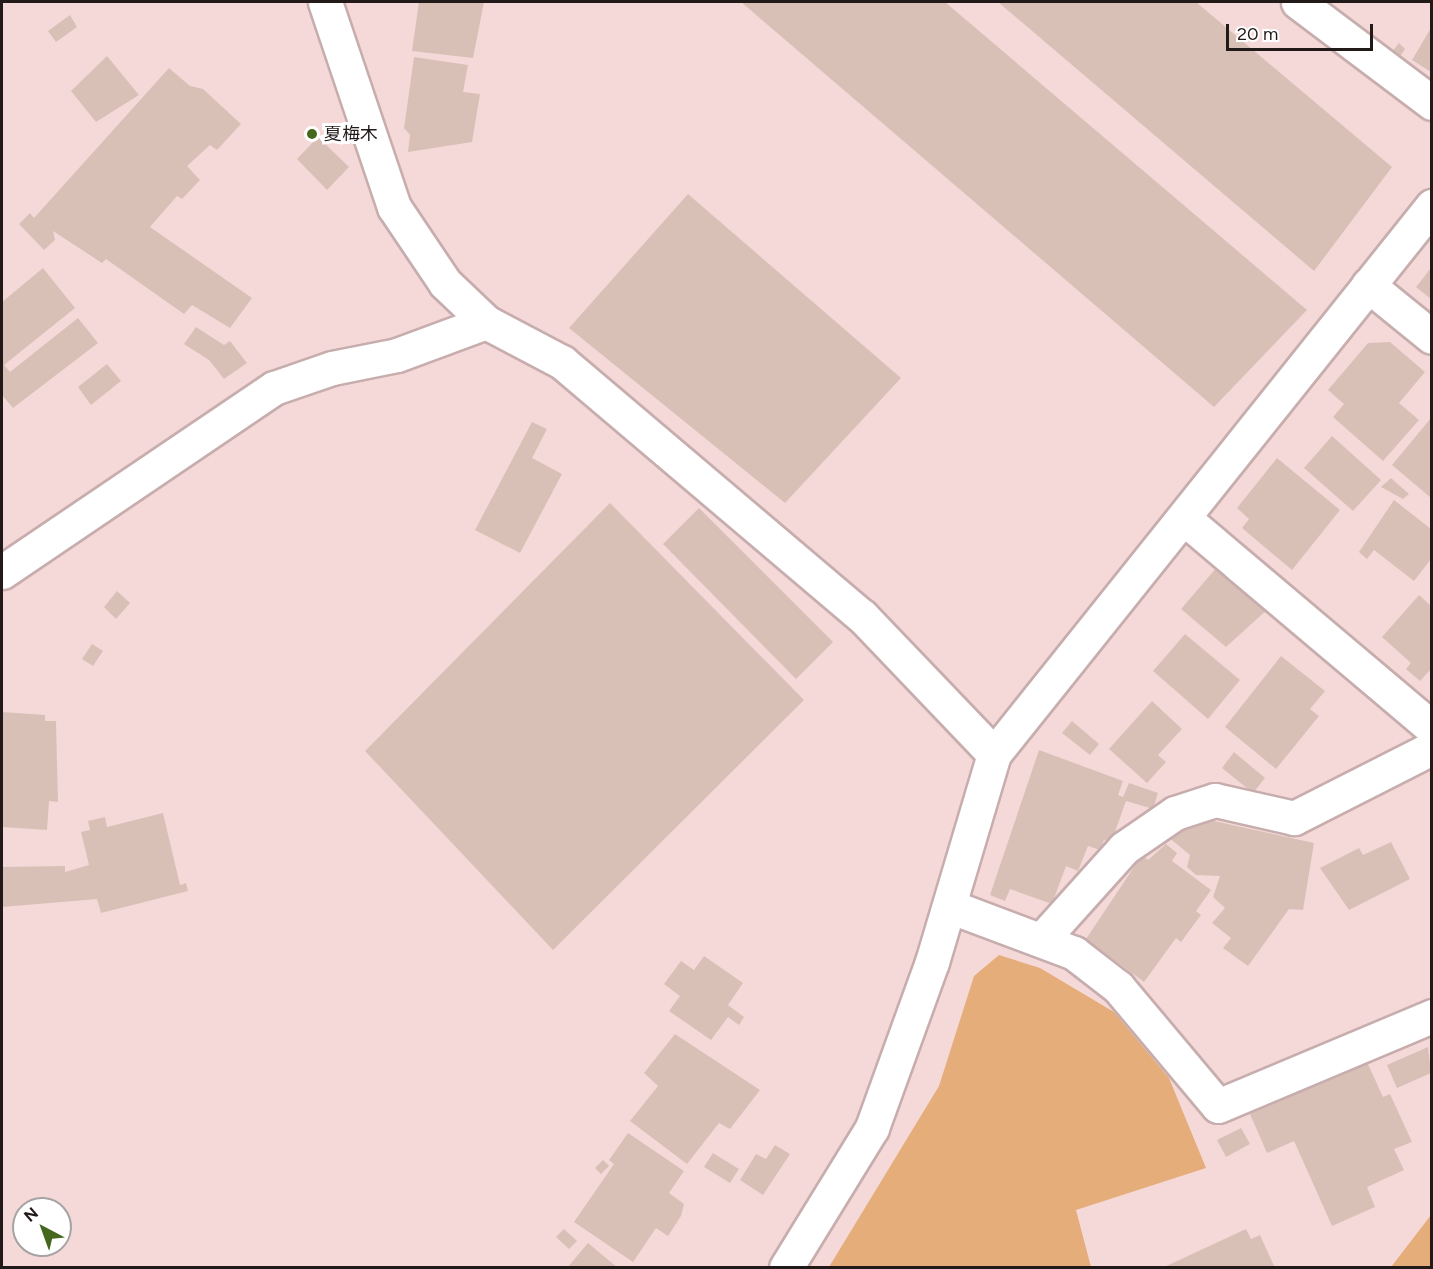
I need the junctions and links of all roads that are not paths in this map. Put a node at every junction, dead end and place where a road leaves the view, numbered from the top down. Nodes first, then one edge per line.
1 (324, 2) edge
2 (1298, 2) edge
3 (1431, 103) edge
4 (1431, 206) edge
5 (1368, 285) junction
6 (486, 322) junction
7 (1431, 337) edge
8 (1186, 520) junction
9 (2, 572) edge
10 (1431, 728) edge
11 (1431, 748) edge
12 (994, 754) junction
13 (949, 906) junction
14 (1044, 937) junction
15 (1431, 1016) edge
16 (786, 1268) edge

1 - 6 street
2 - 3 street
4 - 5 street
5 - 7 street
5 - 8 street
6 - 9 street
6 - 12 street
8 - 10 street
8 - 12 street
11 - 14 street
12 - 13 street
13 - 14 street
13 - 16 street
14 - 15 street

